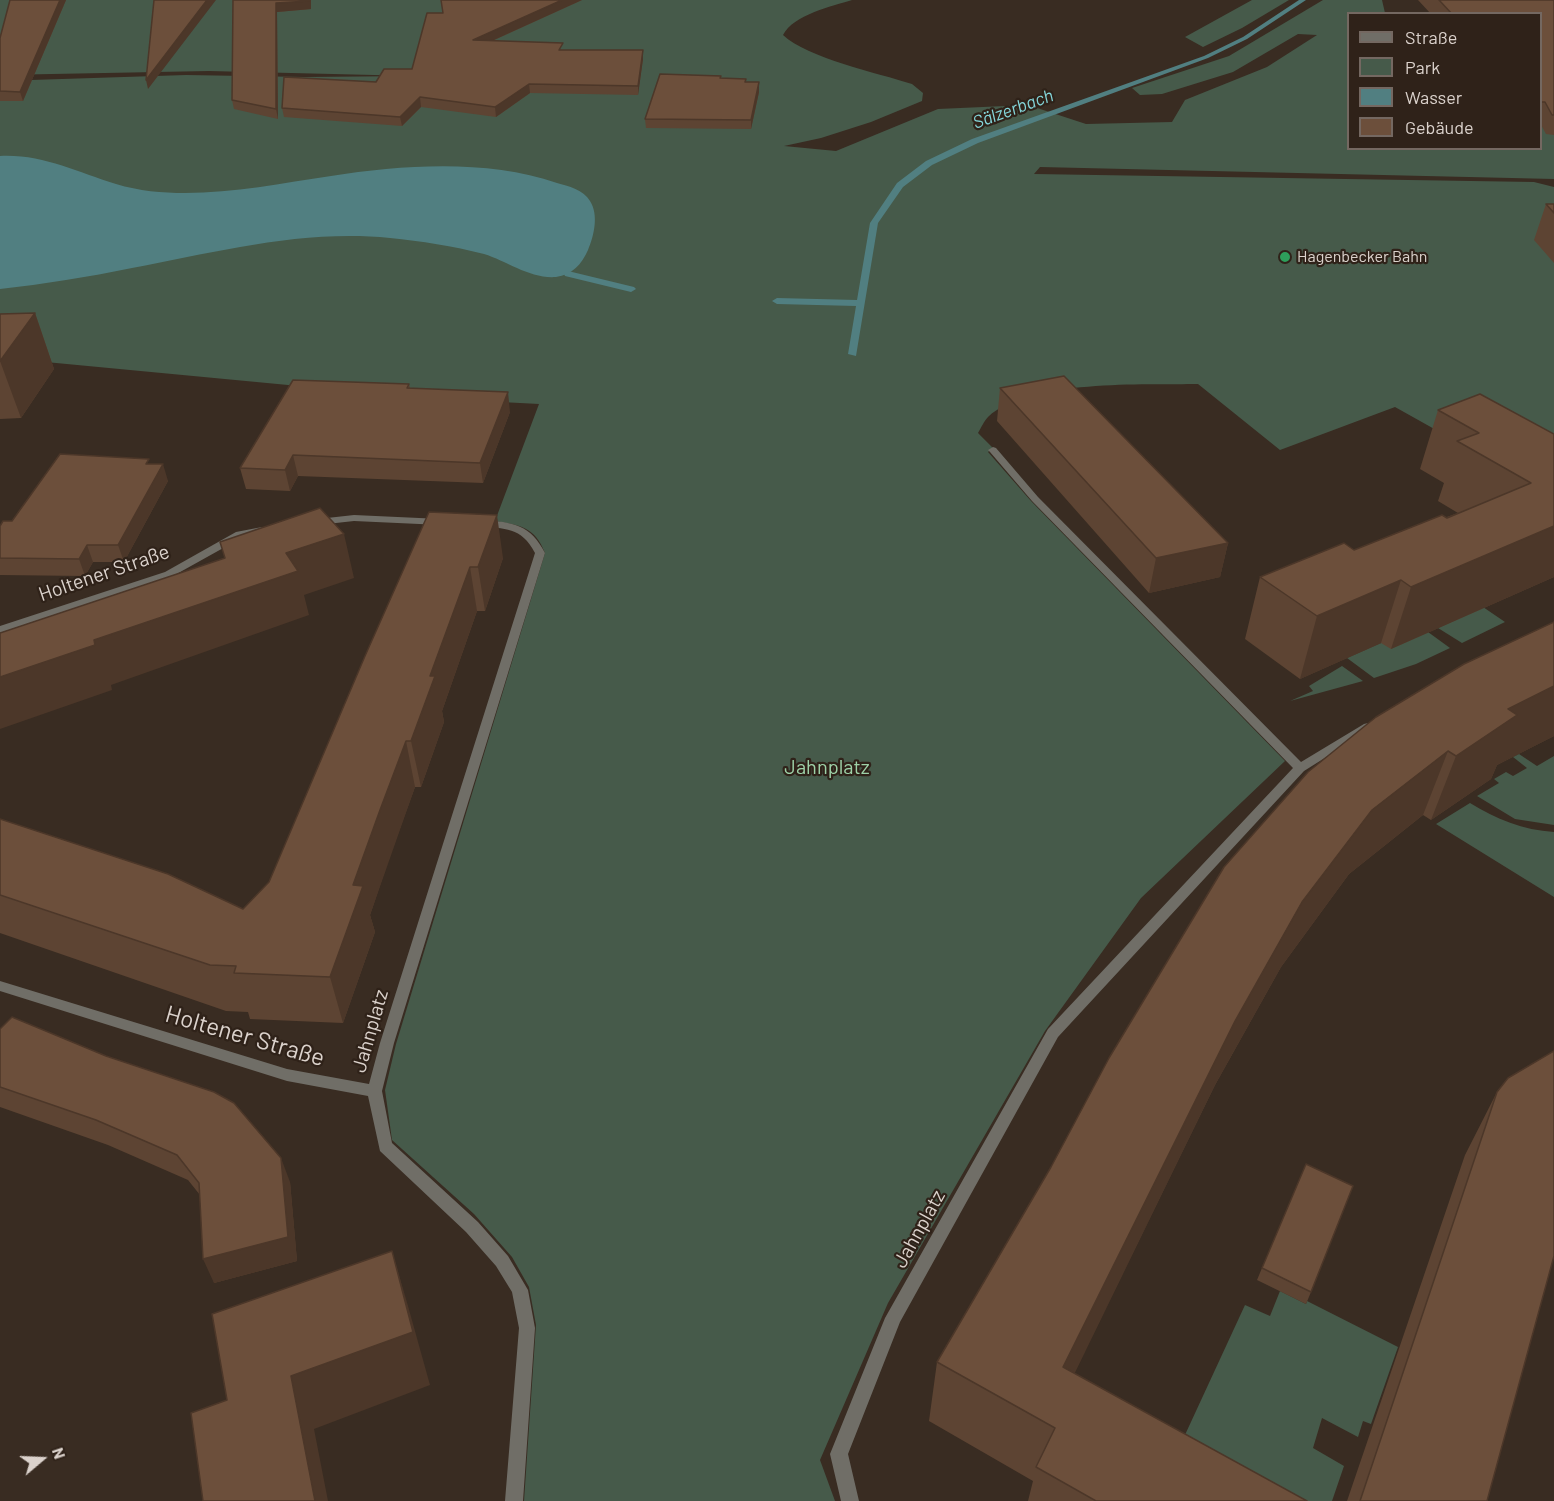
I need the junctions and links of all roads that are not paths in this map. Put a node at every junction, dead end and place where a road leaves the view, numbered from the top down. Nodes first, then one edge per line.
1 (993, 450) dead end
2 (303, 524) edge
3 (271, 529) edge
4 (0, 630) edge
5 (1378, 721) edge
6 (1300, 768) junction
7 (0, 987) edge
8 (375, 1091) junction
9 (514, 1501) edge
10 (850, 1501) edge

1 - 6 street
2 - 8 street, Jahnplatz
3 - 4 street, Holtener Straße
5 - 6 street, Jahnplatz
6 - 10 street, Jahnplatz
7 - 8 street, Holtener Straße
8 - 9 street, Jahnplatz

